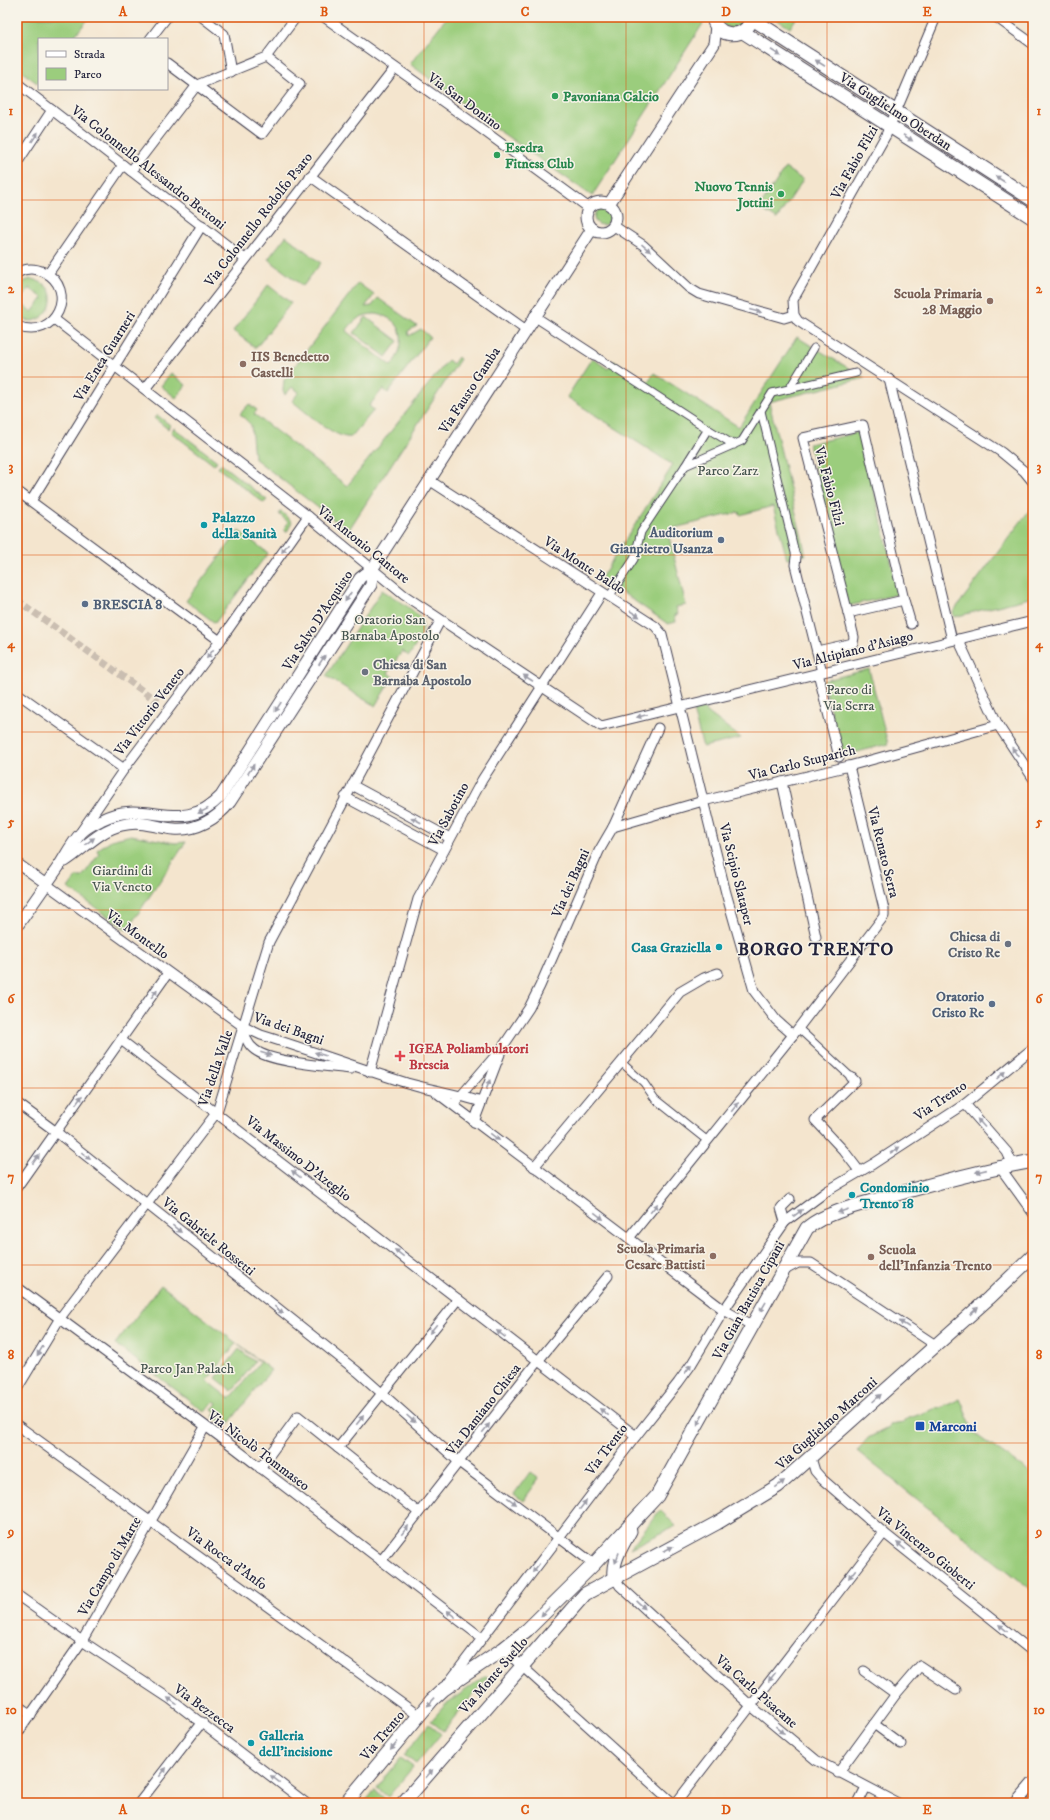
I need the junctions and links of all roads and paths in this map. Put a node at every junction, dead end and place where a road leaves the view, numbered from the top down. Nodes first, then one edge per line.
1 (167, 17) edge
2 (202, 17) edge
3 (296, 17) edge
4 (324, 17) edge
5 (936, 17) edge
6 (996, 17) edge
7 (751, 18) edge
8 (715, 22) edge
9 (743, 32) junction
10 (729, 34) junction
11 (151, 38) edge
12 (714, 44) junction
13 (1033, 44) edge
14 (266, 57) junction
15 (168, 64) edge
16 (395, 68) junction
17 (231, 72) junction
18 (17, 83) edge
19 (197, 85) junction
20 (52, 110) junction
21 (896, 112) junction
22 (890, 126) junction
23 (17, 163) edge
24 (123, 164) junction
25 (130, 171) junction
26 (310, 176) junction
27 (1033, 200) edge
28 (610, 204) junction
29 (589, 208) junction
30 (1033, 218) edge
31 (202, 225) junction
32 (614, 226) junction
33 (592, 229) junction
34 (245, 259) junction
35 (17, 273) edge
36 (48, 274) junction
37 (794, 315) junction
38 (534, 316) junction
39 (54, 319) junction
40 (17, 326) edge
41 (526, 330) junction
42 (814, 348) dead end
43 (594, 355) joint
44 (115, 366) junction
45 (856, 373) dead end
46 (891, 380) junction
47 (145, 389) junction
48 (789, 389) junction
49 (761, 412) junction
50 (708, 429) junction
51 (734, 445) junction
52 (685, 466) junction
53 (429, 480) junction
54 (1033, 482) edge
55 (17, 491) edge
56 (31, 501) junction
57 (308, 516) junction
58 (796, 557) joint
59 (373, 568) junction
60 (606, 595) junction
61 (904, 600) junction
62 (848, 612) junction
63 (440, 621) junction
64 (1033, 621) edge
65 (911, 624) dead end
66 (955, 640) junction
67 (220, 641) junction
68 (817, 651) junction
69 (820, 672) junction
70 (543, 687) junction
71 (17, 693) edge
72 (680, 706) junction
73 (998, 725) junction
74 (658, 728) dead end
75 (839, 756) dead end
76 (849, 766) junction
77 (124, 770) junction
78 (1033, 778) edge
79 (782, 782) junction
80 (352, 785) junction
81 (345, 798) junction
82 (703, 801) junction
83 (613, 827) junction
84 (81, 832) junction
85 (450, 838) junction
86 (444, 850) junction
87 (17, 863) edge
88 (59, 865) junction
89 (47, 884) junction
90 (17, 926) edge
91 (816, 937) dead end
92 (168, 973) junction
93 (718, 973) dead end
94 (244, 1027) junction
95 (795, 1032) junction
96 (121, 1040) junction
97 (502, 1048) junction
98 (1033, 1048) edge
99 (620, 1062) junction
100 (370, 1072) junction
101 (855, 1079) joint
102 (434, 1090) junction
103 (461, 1095) junction
104 (481, 1102) junction
105 (17, 1103) edge
106 (454, 1104) junction
107 (964, 1104) junction
108 (217, 1112) junction
109 (474, 1122) junction
110 (56, 1131) junction
111 (704, 1138) dead end
112 (1033, 1161) edge
113 (1013, 1165) junction
114 (999, 1166) junction
115 (534, 1167) junction
116 (860, 1172) junction
117 (17, 1186) edge
118 (790, 1199) dead end
119 (147, 1205) junction
120 (1033, 1213) edge
121 (785, 1222) junction
122 (629, 1238) junction
123 (1033, 1256) edge
124 (785, 1270) junction
125 (608, 1276) dead end
126 (17, 1287) edge
127 (458, 1299) junction
128 (724, 1310) junction
129 (60, 1318) junction
130 (753, 1326) junction
131 (936, 1346) junction
132 (538, 1361) junction
133 (17, 1388) edge
134 (382, 1393) junction
135 (17, 1425) edge
136 (205, 1427) junction
137 (636, 1436) junction
138 (338, 1448) junction
139 (811, 1458) junction
140 (460, 1462) junction
141 (260, 1468) junction
142 (418, 1512) junction
143 (639, 1516) junction
144 (151, 1520) junction
145 (884, 1533) junction
146 (560, 1537) junction
147 (381, 1560) junction
148 (594, 1564) junction
149 (614, 1577) junction
150 (585, 1594) junction
151 (17, 1595) edge
152 (482, 1638) junction
153 (82, 1641) junction
154 (503, 1650) junction
155 (1033, 1652) edge
156 (489, 1659) joint
157 (522, 1666) junction
158 (864, 1672) dead end
159 (444, 1689) junction
160 (956, 1690) dead end
161 (896, 1694) junction
162 (17, 1705) edge
163 (750, 1705) junction
164 (31, 1715) junction
165 (419, 1716) junction
166 (202, 1722) junction
167 (874, 1724) junction
168 (17, 1734) edge
169 (901, 1744) dead end
170 (838, 1773) junction
171 (1033, 1783) edge
172 (866, 1787) junction
173 (139, 1803) edge
174 (306, 1803) edge
175 (346, 1803) edge
176 (403, 1803) edge
177 (674, 1803) edge
178 (858, 1803) edge
179 (898, 1803) edge
180 (1016, 1803) edge

1 - 11 street
2 - 17 street
3 - 14 street
4 - 16 street, Via San Donino
5 - 21 street, Via Fabio Filzi
6 - 13 street
7 - 9 main road, Via Guglielmo Oberdan
21 -> 7 main road, Via Guglielmo Oberdan
8 - 10 main road
8 - 12 street
9 - 10 main road
9 -> 22 main road, Via Guglielmo Oberdan
10 - 12 street
12 - 28 street
14 - 17 street
14 - 19 street
15 - 19 street
16 - 26 street, Via Colonnello Rodolfo Psaro
16 - 29 street, Via San Donino
17 - 19 street
18 - 20 street, Via Colonnello Alessandro Bettoni
19 - 25 street
23 -> 20 street
20 - 24 street, Via Colonnello Alessandro Bettoni
21 - 22 street, Via Fabio Filzi
27 -> 21 main road, Via Guglielmo Oberdan
22 -> 30 main road, Via Guglielmo Oberdan
22 - 37 street, Via Fabio Filzi
24 - 25 street, Via Colonnello Alessandro Bettoni
24 - 36 street
25 - 31 street, Via Colonnello Alessandro Bettoni
26 - 34 street, Via Colonnello Rodolfo Psaro
26 - 41 street
28 - 29 street
28 - 32 street
29 - 33 street
31 - 34 street, Via Colonnello Alessandro Bettoni
31 - 44 street, Via Enea Guarneri
32 - 33 street
32 -> 37 street
33 - 38 street, Via Fausto Gamba
34 - 47 street, Via Colonnello Rodolfo Psaro
35 - 36 street
36 - 39 street
37 - 46 street
38 - 41 street, Via Fausto Gamba
38 - 43 street
39 - 40 street
39 - 44 street, Via Antonio Cantore
41 - 53 street, Via Fausto Gamba
42 - 48 street
43 - 50 street
44 - 47 street, Via Antonio Cantore
44 - 56 street, Via Enea Guarneri
45 - 48 street
46 - 54 street
46 - 66 street
47 - 57 street, Via Antonio Cantore
48 - 49 street
49 - 51 street
49 - 58 street
50 - 51 street
50 - 52 street
51 - 52 street
52 - 60 street
53 - 59 street, Via Fausto Gamba
53 - 60 street, Via Monte Baldo
55 - 56 street
56 - 67 street
57 - 59 street, Via Antonio Cantore
57 -> 67 street, Via Vittorio Veneto
58 - 68 street
59 - 63 street, Via Antonio Cantore
59 -> 84 street, Via Salvo D'Acquisto
88 -> 59 street, Via Salvo D'Acquisto
60 - 70 street, Via Sabotino
60 -> 72 street, Via Monte Baldo
61 - 62 street
61 - 62 street, Via Fabio Filzi
61 - 65 street, Via Fabio Filzi
62 - 68 street, Via Fabio Filzi
70 -> 63 street, Via Antonio Cantore
63 - 80 street, Via della Valle
64 - 66 street, Via Altipiano d'Asiago
66 - 69 street, Via Altipiano d'Asiago
66 - 73 street
67 -> 77 street, Via Vittorio Veneto
68 - 69 street
69 - 72 street, Via Altipiano d'Asiago
69 - 75 street
72 -> 70 street, Via Antonio Cantore
70 - 85 street, Via Sabotino
71 - 77 street
72 - 82 street, Via Scipio Slataper
73 - 76 street, Via Carlo Stuparich
78 -> 73 street
74 - 83 street, Via dei Bagni
76 - 79 street, Via Carlo Stuparich
76 - 95 street, Via Renato Serra
77 - 84 street, Via Vittorio Veneto
79 - 82 street, Via Carlo Stuparich
79 - 91 street
80 - 81 street, Via della Valle
85 -> 80 street
81 - 86 street
81 - 94 street, Via della Valle
82 - 83 street, Via Carlo Stuparich
82 - 95 street, Via Scipio Slataper
83 - 97 street, Via dei Bagni
84 - 88 street, Via Vittorio Veneto
85 - 86 street, Via Sabotino
86 - 100 street, Via Sabotino
87 - 89 street, Via Montello
88 - 89 street, Via Vittorio Veneto
89 - 90 street, Via Vittorio Veneto
89 - 92 street, Via Montello
92 - 94 street, Via Montello
96 -> 92 street
93 - 99 street
100 -> 94 street, Via dei Bagni
94 -> 100 street, Via dei Bagni
94 - 108 street, Via della Valle
95 - 101 street
122 -> 95 street
96 - 108 street, Via Massimo D'Azeglio
110 -> 96 street
97 - 103 street, Via dei Bagni
104 -> 97 street, Via dei Bagni
107 -> 98 street, Via Trento
99 - 111 street
99 - 115 street
100 - 102 street, Via dei Bagni
101 - 116 street
102 - 103 street, Via dei Bagni
102 - 106 street, Via dei Bagni
103 - 104 street, Via dei Bagni
103 - 106 street, Via dei Bagni
104 - 109 street, Via dei Bagni
105 - 110 street, Via Gabriele Rossetti
106 - 109 street, Via dei Bagni
113 -> 107 street
116 -> 107 street, Via Trento
108 - 119 street, Via della Valle
127 -> 108 street, Via Massimo D'Azeglio
109 -> 115 street, Via dei Bagni
117 -> 110 street
110 -> 119 street, Via Gabriele Rossetti
112 - 113 main road, Via Gian Battista Cipani
113 - 114 main road, Via Gian Battista Cipani
114 - 120 street
114 -> 124 main road, Via Gian Battista Cipani
115 -> 122 street, Via dei Bagni
121 -> 116 street, Via Trento
118 - 121 street
119 - 129 street, Via della Valle
119 -> 134 street, Via Gabriele Rossetti
121 - 128 street, Via Trento
122 - 128 street, Via dei Bagni
131 -> 123 main road, Via Guglielmo Marconi
124 -> 130 main road, Via Gian Battista Cipani
131 -> 124 street
125 - 132 street, Via Damiano Chiesa
126 - 129 street, Via Nicolò Tommaseo
132 -> 127 street, Via Massimo D'Azeglio
127 -> 134 street
128 - 130 street, Via dei Bagni
137 -> 128 street, Via Trento
129 -> 133 street, Via della Valle
129 - 136 street, Via Nicolò Tommaseo
130 -> 143 main road, Via Gian Battista Cipani
139 -> 131 main road, Via Guglielmo Marconi
137 -> 132 street, Via Massimo D'Azeglio
140 -> 132 street, Via Damiano Chiesa
138 -> 134 street
134 -> 140 street, Via Gabriele Rossetti
135 - 144 street, Via Rocca d'Anfo
136 - 141 street, Via Nicolò Tommaseo
136 - 144 street, Via Campo di Marte
146 -> 137 street, Via Trento
138 - 141 street
138 - 142 street
139 - 145 street, Via Vincenzo Gioberti
149 -> 139 main road, Via Guglielmo Marconi
140 - 142 street, Via Damiano Chiesa
140 -> 146 street, Via Gabriele Rossetti
141 - 147 street, Via Nicolò Tommaseo
147 -> 142 street, Via Damiano Chiesa
143 - 148 main road, Via Gian Battista Cipani
143 -> 149 main road
144 - 153 street, Via Campo di Marte
144 - 165 street, Via Rocca d'Anfo
155 -> 145 street, Via Vincenzo Gioberti
145 -> 163 street
146 - 148 street, Via Gabriele Rossetti
146 -> 152 street, Via Trento
152 -> 147 street, Via Nicolò Tommaseo
148 - 150 main road
148 -> 154 main road, Via Monte Suello
149 - 150 main road, Via Monte Suello
149 -> 163 street, Via Carlo Pisacane
150 - 157 main road, Via Monte Suello
151 - 153 street, Via Bezzecca
152 - 159 street, Via Trento
153 - 164 street, Via Campo di Marte
166 -> 153 street, Via Bezzecca
154 - 156 main road, Via Monte Suello
154 - 157 street
156 - 159 main road, Via Trento
176 -> 157 main road, Via Monte Suello
157 - 177 street
158 - 161 street
159 -> 165 main road, Via Trento
160 - 161 street
161 - 167 street
162 - 164 street
163 -> 170 street, Via Carlo Pisacane
163 - 177 street
164 - 168 street, Via Campo di Marte
165 -> 175 main road, Via Trento
173 -> 166 street
174 -> 166 street, Via Bezzecca
167 - 169 street
167 - 170 street
170 - 172 street, Via Carlo Pisacane
171 - 180 street
172 - 178 street
172 - 179 street, Via Carlo Pisacane

